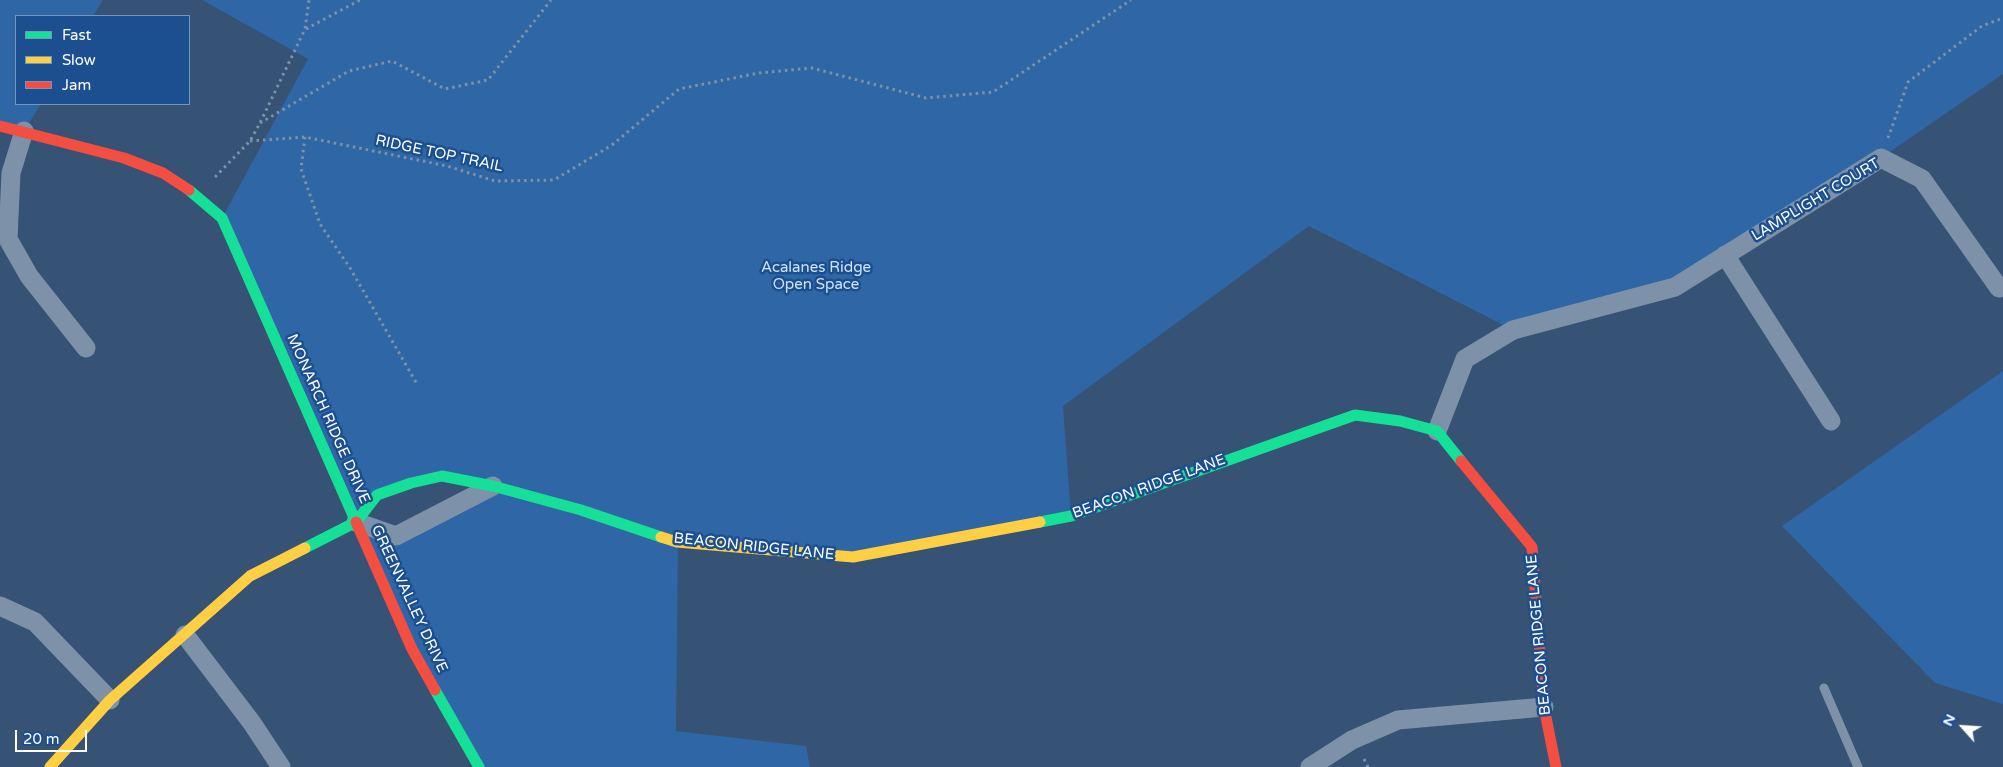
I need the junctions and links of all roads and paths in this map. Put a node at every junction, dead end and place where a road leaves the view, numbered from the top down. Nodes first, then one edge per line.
1 (309, 0) edge
2 (360, 0) edge
3 (552, 0) edge
4 (1131, 0) edge
5 (2003, 18) edge
6 (305, 30) junction
7 (260, 123) junction
8 (0, 126) edge
9 (24, 131) junction
10 (304, 137) junction
11 (250, 141) junction
12 (1881, 158) junction
13 (197, 195) junction
14 (1725, 255) junction
15 (1999, 288) dead end
16 (86, 348) dead end
17 (417, 384) dead end
18 (1831, 421) dead end
19 (1436, 431) junction
20 (493, 486) junction
21 (356, 522) junction
22 (0, 606) edge
23 (185, 635) junction
24 (1824, 688) dead end
25 (110, 700) junction
26 (1544, 707) junction
27 (50, 767) edge
28 (281, 767) edge
29 (479, 767) edge
30 (1310, 767) edge
31 (1556, 767) edge
32 (1858, 767) edge

1 - 6 path
2 - 6 path
3 - 7 path
4 - 10 path, RIDGE TOP TRAIL
5 - 12 path
6 - 7 path
7 - 11 path
8 - 9 street, MONARCH RIDGE DRIVE
9 - 13 street, MONARCH RIDGE DRIVE
9 - 16 street
10 - 11 path, RIDGE TOP TRAIL
10 - 17 path
11 - 13 path
12 - 14 street, LAMPLIGHT COURT
12 - 15 street, LAMPLIGHT COURT
13 - 21 street, MONARCH RIDGE DRIVE
14 - 18 street
14 - 19 street, LAMPLIGHT COURT
19 - 20 street, BEACON RIDGE LANE
19 - 26 street, BEACON RIDGE LANE
20 - 21 street
20 - 21 street, BEACON RIDGE LANE
21 - 23 street, MONARCH RIDGE DRIVE
21 - 29 street, GREENVALLEY DRIVE
22 - 25 street
23 - 25 street, MONARCH RIDGE DRIVE
23 - 28 street
24 - 32 lane
25 - 27 street, MONARCH RIDGE DRIVE
26 - 30 street
26 - 31 street, BEACON RIDGE LANE

